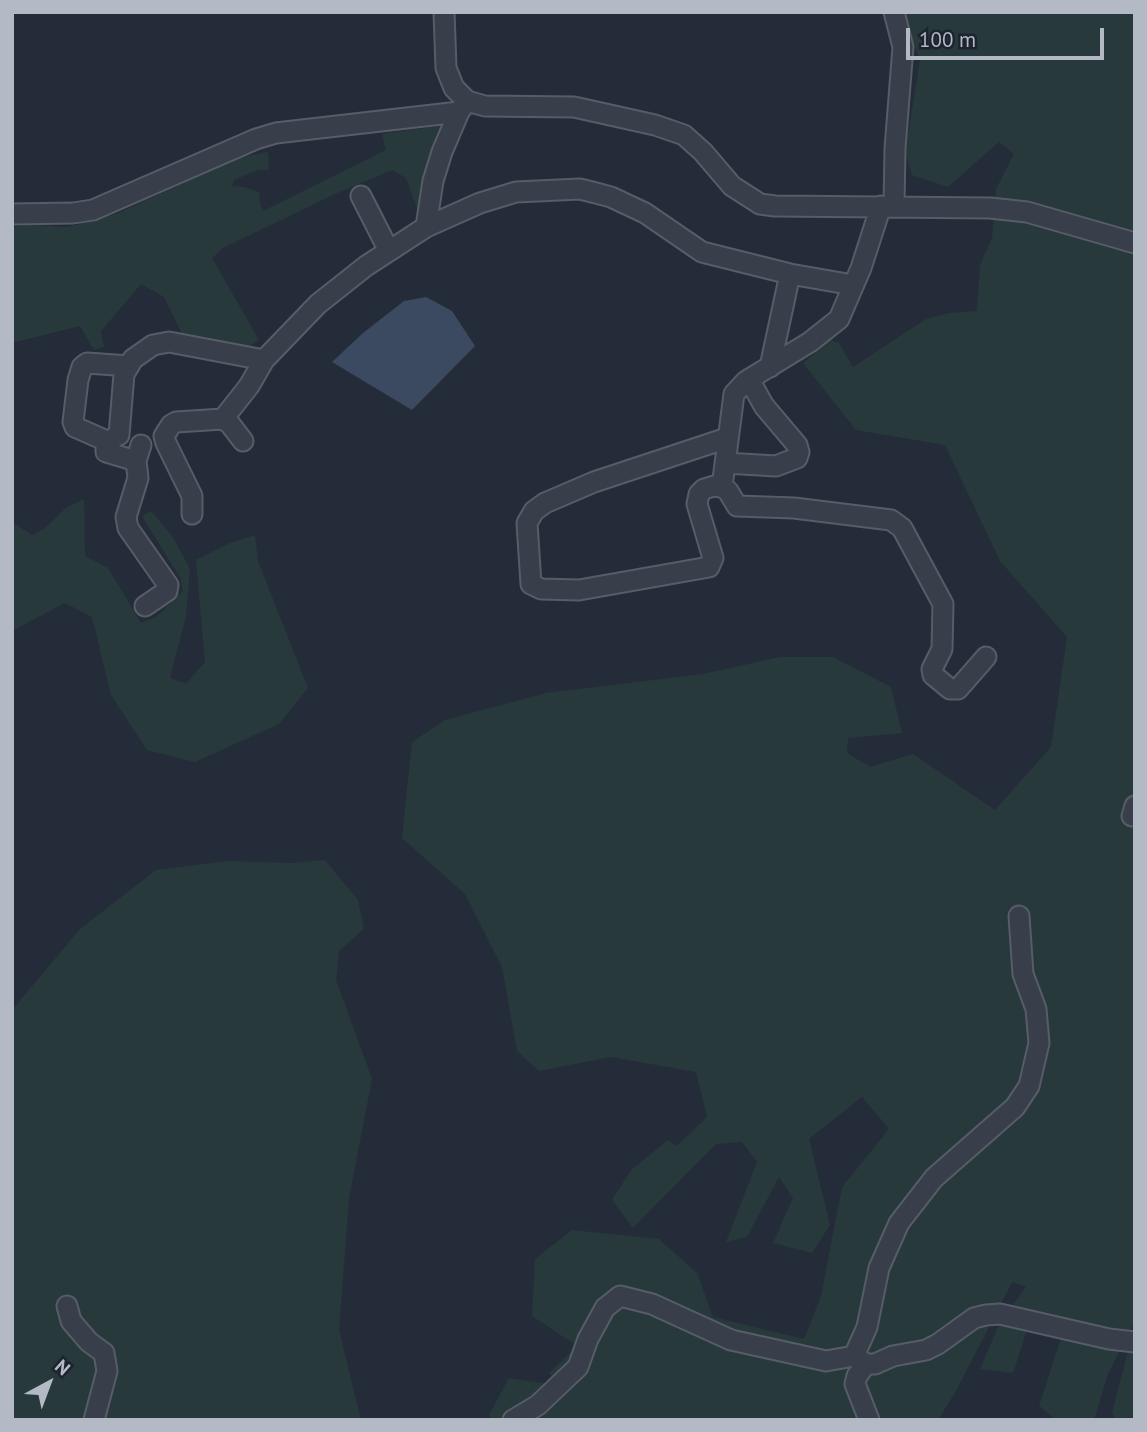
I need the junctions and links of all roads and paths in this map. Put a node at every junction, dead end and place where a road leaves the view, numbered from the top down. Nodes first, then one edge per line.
1 (444, 12) edge
2 (894, 12) edge
3 (463, 106) junction
4 (361, 196) dead end
5 (887, 206) junction
6 (12, 214) edge
7 (426, 227) junction
8 (1135, 243) edge
9 (389, 251) junction
10 (790, 274) junction
11 (853, 285) junction
12 (264, 360) junction
13 (129, 366) junction
14 (770, 366) junction
15 (750, 379) junction
16 (223, 419) junction
17 (164, 436) junction
18 (114, 438) junction
19 (727, 438) junction
20 (243, 441) dead end
21 (138, 453) junction
22 (724, 463) junction
23 (722, 487) junction
24 (192, 514) dead end
25 (145, 607) dead end
26 (986, 657) dead end
27 (1019, 916) dead end
28 (67, 1306) dead end
29 (1135, 1342) edge
30 (860, 1360) junction
31 (541, 1412) edge
32 (94, 1420) edge
33 (513, 1420) edge
34 (869, 1420) edge

1 - 3 street
2 - 5 street
3 - 5 street
3 - 6 street
3 - 7 street
4 - 9 street
5 - 8 street
5 - 11 street
7 - 9 street
7 - 10 street
9 - 12 street
10 - 11 street
10 - 14 street
11 - 14 street
12 - 13 street
12 - 16 street
13 - 18 street
13 - 18 street
14 - 15 street
15 - 19 street
15 - 22 street
16 - 17 street
16 - 20 street
17 - 21 street
17 - 24 street
18 - 21 street
19 - 22 street
19 - 23 street
21 - 25 street
22 - 23 street
23 - 26 street
27 - 30 street
28 - 32 street
29 - 30 street
30 - 31 street
30 - 34 street
31 - 33 street

